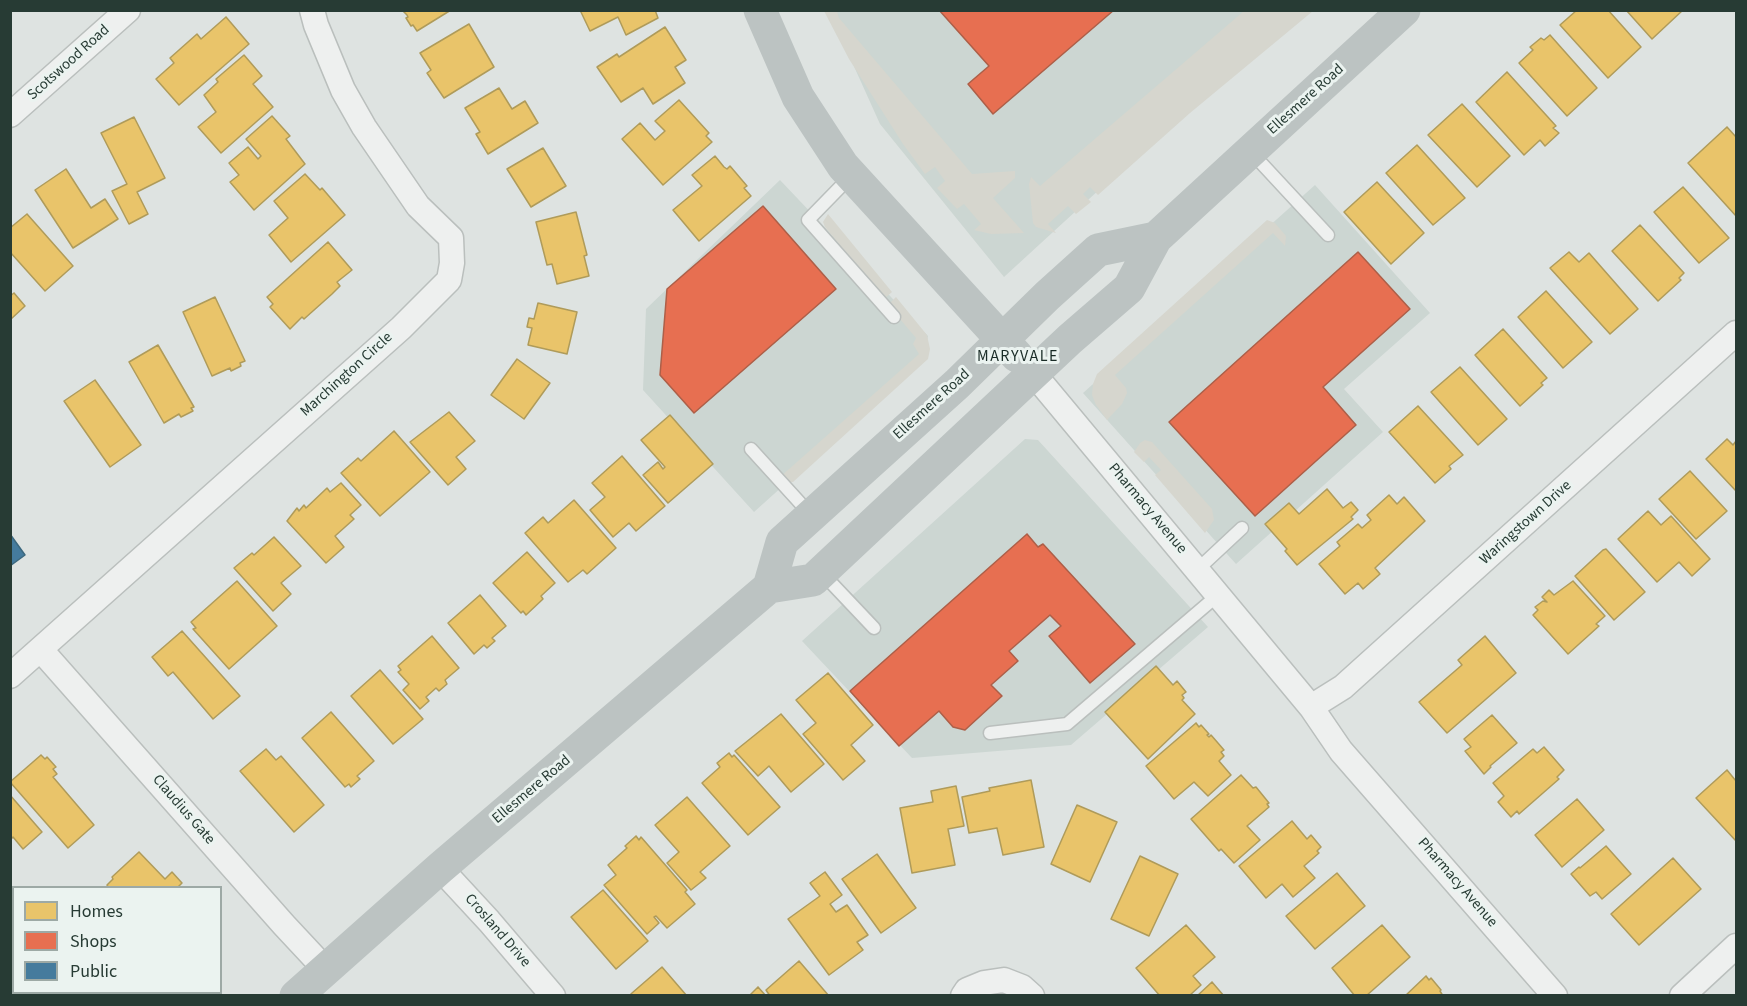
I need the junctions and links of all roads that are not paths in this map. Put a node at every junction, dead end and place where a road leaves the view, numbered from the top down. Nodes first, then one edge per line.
1 (128, 10) edge
2 (312, 10) edge
3 (760, 10) edge
4 (1404, 10) edge
5 (10, 115) edge
6 (1250, 151) junction
7 (852, 175) junction
8 (1328, 235) dead end
9 (1155, 238) junction
10 (894, 317) dead end
11 (1737, 333) edge
12 (1002, 340) junction
13 (1033, 373) junction
14 (751, 449) dead end
15 (811, 515) junction
16 (1242, 528) dead end
17 (1197, 570) junction
18 (821, 572) junction
19 (770, 586) junction
20 (1218, 595) junction
21 (874, 628) dead end
22 (41, 650) junction
23 (10, 676) edge
24 (1311, 707) junction
25 (990, 733) dead end
26 (440, 868) junction
27 (1737, 946) edge
28 (326, 970) junction
29 (296, 996) edge
30 (553, 996) edge
31 (963, 996) edge
32 (1032, 996) edge
33 (1555, 996) edge
34 (1682, 996) edge

1 - 5 street, Scotswood Road
2 - 22 street, Marchington Circle
3 - 7 main road, Pharmacy Avenue
4 - 6 main road, Ellesmere Road
6 - 8 lane
6 - 9 main road, Ellesmere Road
7 - 10 lane
7 - 12 main road, Pharmacy Avenue
9 - 12 main road, Ellesmere Road
9 - 13 main road, Ellesmere Road
11 - 24 street, Waringstown Drive
12 - 13 main road, Pharmacy Avenue
12 - 15 main road, Ellesmere Road
13 - 17 street, Pharmacy Avenue
13 - 18 main road, Ellesmere Road
14 - 15 lane
15 - 19 main road, Ellesmere Road
16 - 17 lane
17 - 20 street, Pharmacy Avenue
18 - 19 main road, Ellesmere Road
18 - 21 lane
19 - 26 main road, Ellesmere Road
20 - 24 street, Pharmacy Avenue
20 - 25 lane
22 - 23 street, Marchington Circle
22 - 28 street, Claudius Gate
24 - 33 street, Pharmacy Avenue
26 - 28 main road, Ellesmere Road
26 - 30 street, Crosland Drive
27 - 34 street
28 - 29 main road, Ellesmere Road
31 - 32 street

